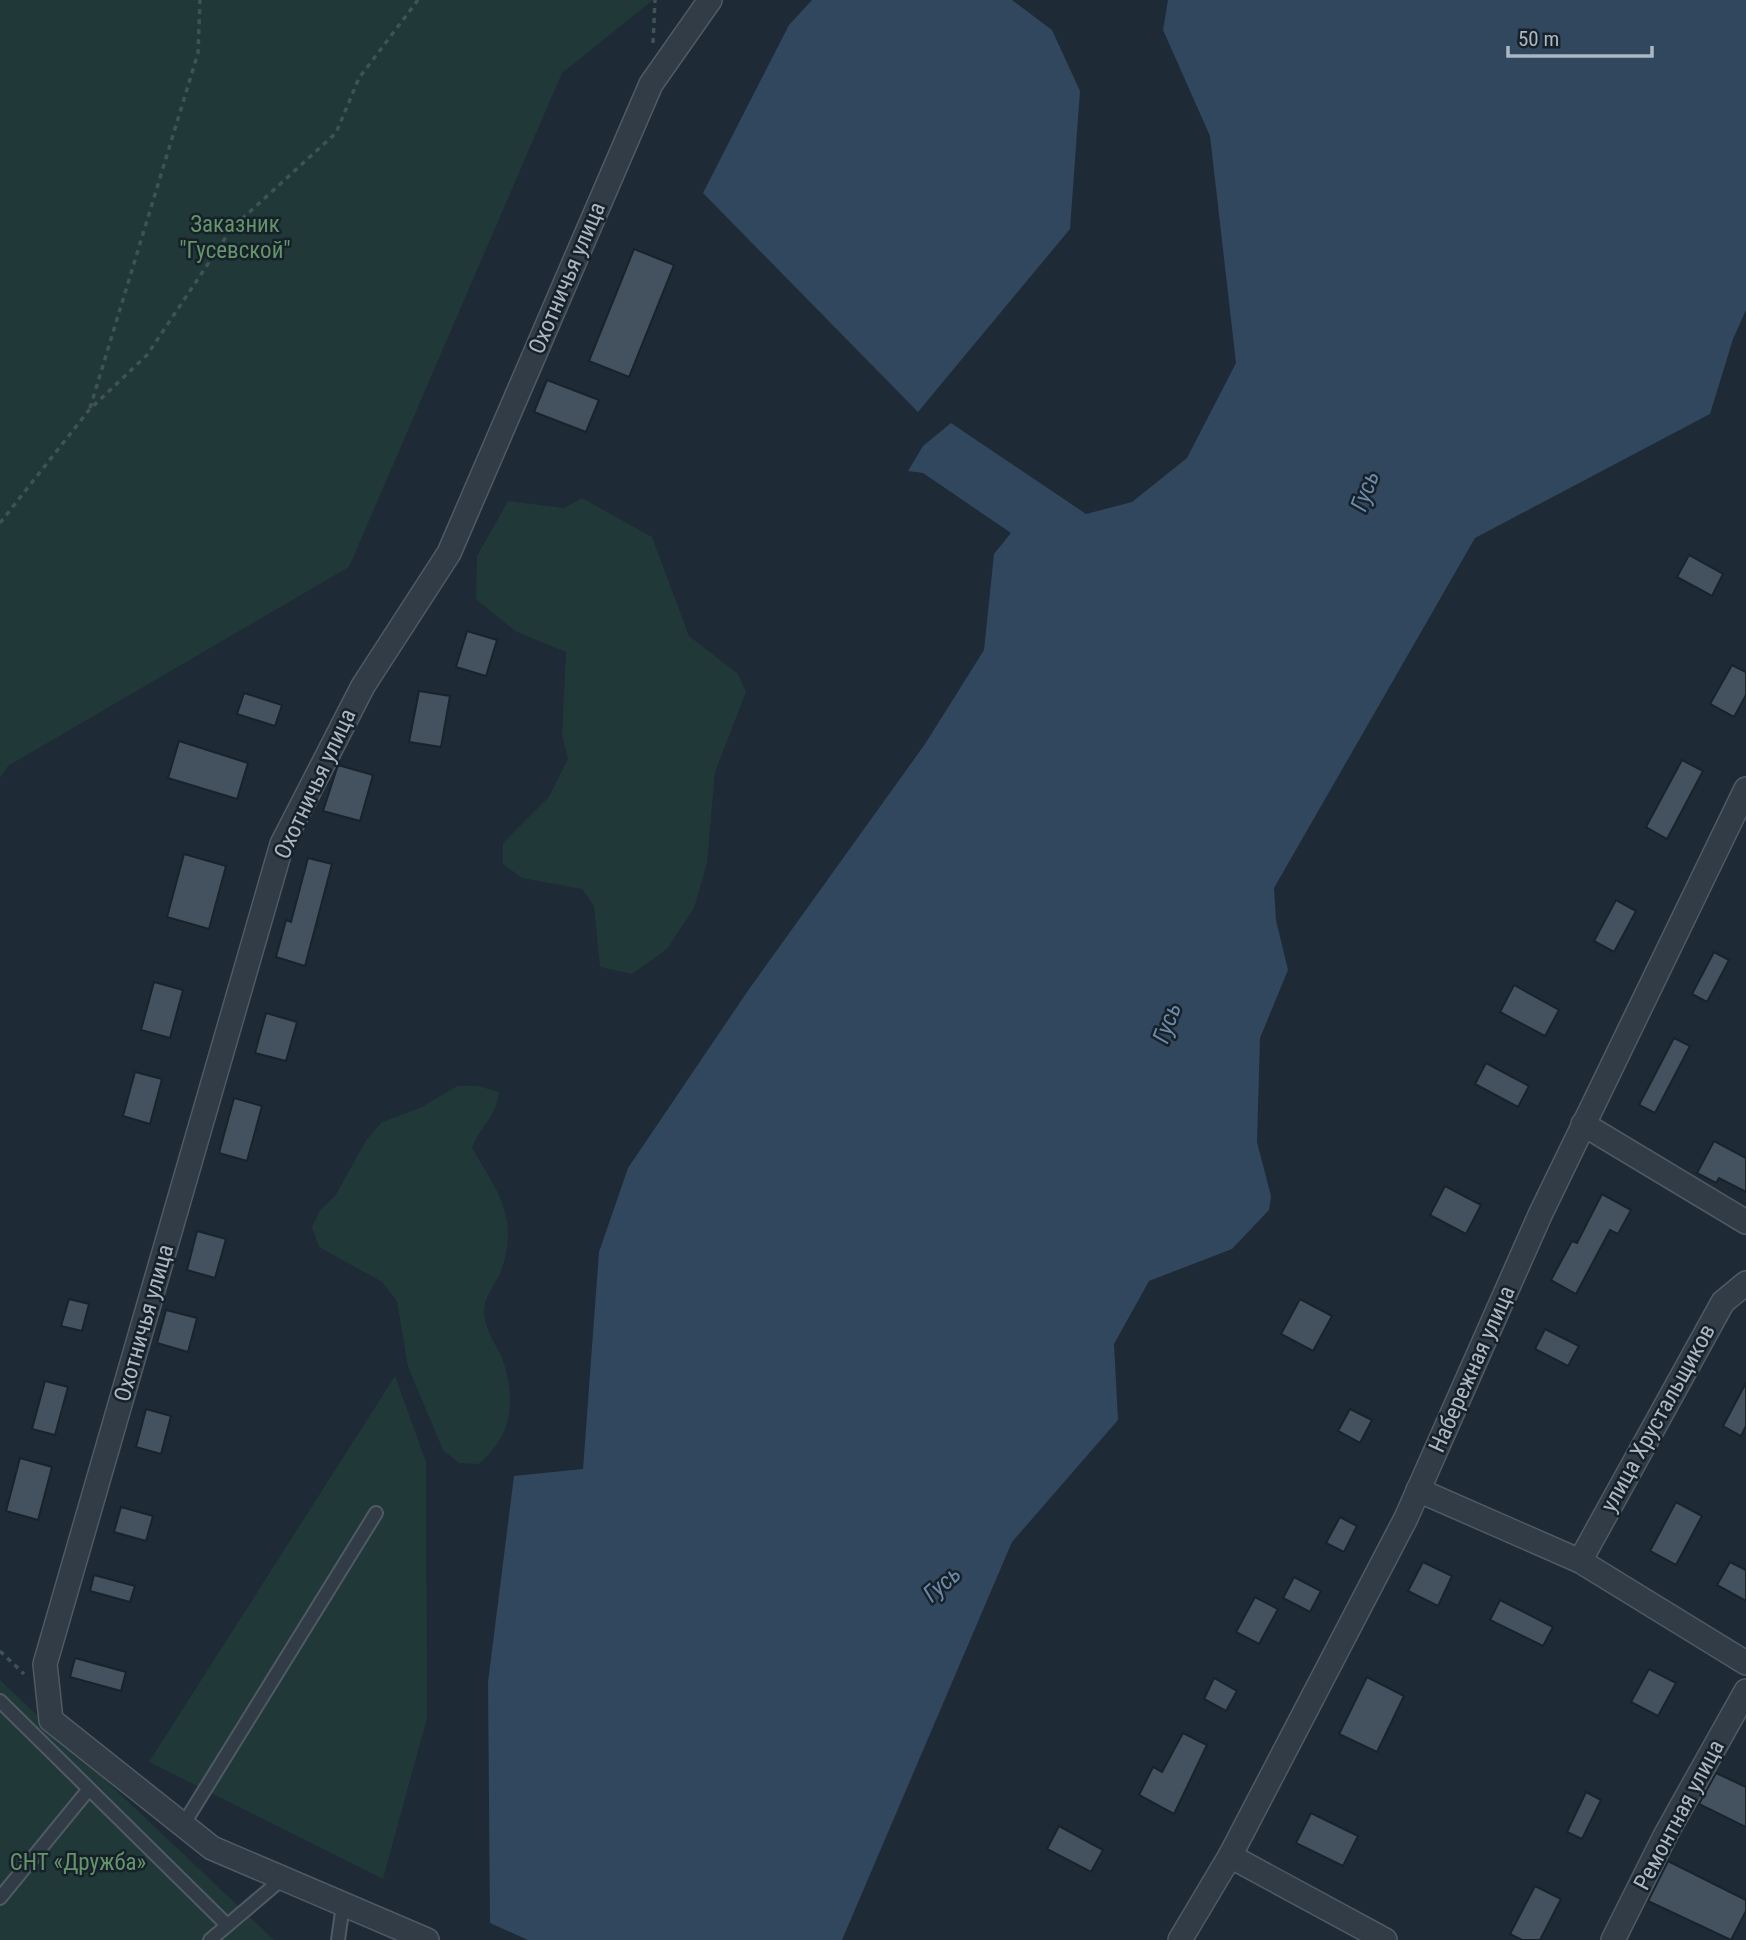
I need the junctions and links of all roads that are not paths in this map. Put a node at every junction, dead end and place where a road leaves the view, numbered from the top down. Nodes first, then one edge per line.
1 (710, 0) edge
2 (1746, 789) edge
3 (1583, 1124) junction
4 (1746, 1222) edge
5 (1746, 1283) edge
6 (1418, 1490) junction
7 (376, 1513) dead end
8 (1580, 1561) junction
9 (1746, 1663) edge
10 (1746, 1691) edge
11 (0, 1702) edge
12 (89, 1789) junction
13 (183, 1825) junction
14 (1230, 1856) junction
15 (282, 1879) junction
16 (0, 1898) edge
17 (343, 1905) junction
18 (228, 1925) junction
19 (210, 1940) edge
20 (338, 1940) edge
21 (428, 1940) edge
22 (1180, 1940) edge
23 (1385, 1940) edge
24 (1613, 1940) edge

1 - 13 street, Охотничья улица
2 - 3 street, Набережная улица
3 - 4 street
3 - 6 street, Набережная улица
5 - 8 street, улица Хрустальщиков
6 - 8 street
6 - 14 street, Набережная улица
7 - 13 lane
8 - 9 street
10 - 24 street, Ремонтная улица
11 - 12 lane
12 - 16 lane
12 - 18 lane
13 - 15 street
14 - 22 street, Набережная улица
14 - 23 street
15 - 17 street
15 - 18 lane
17 - 20 lane
17 - 21 street
18 - 19 lane

